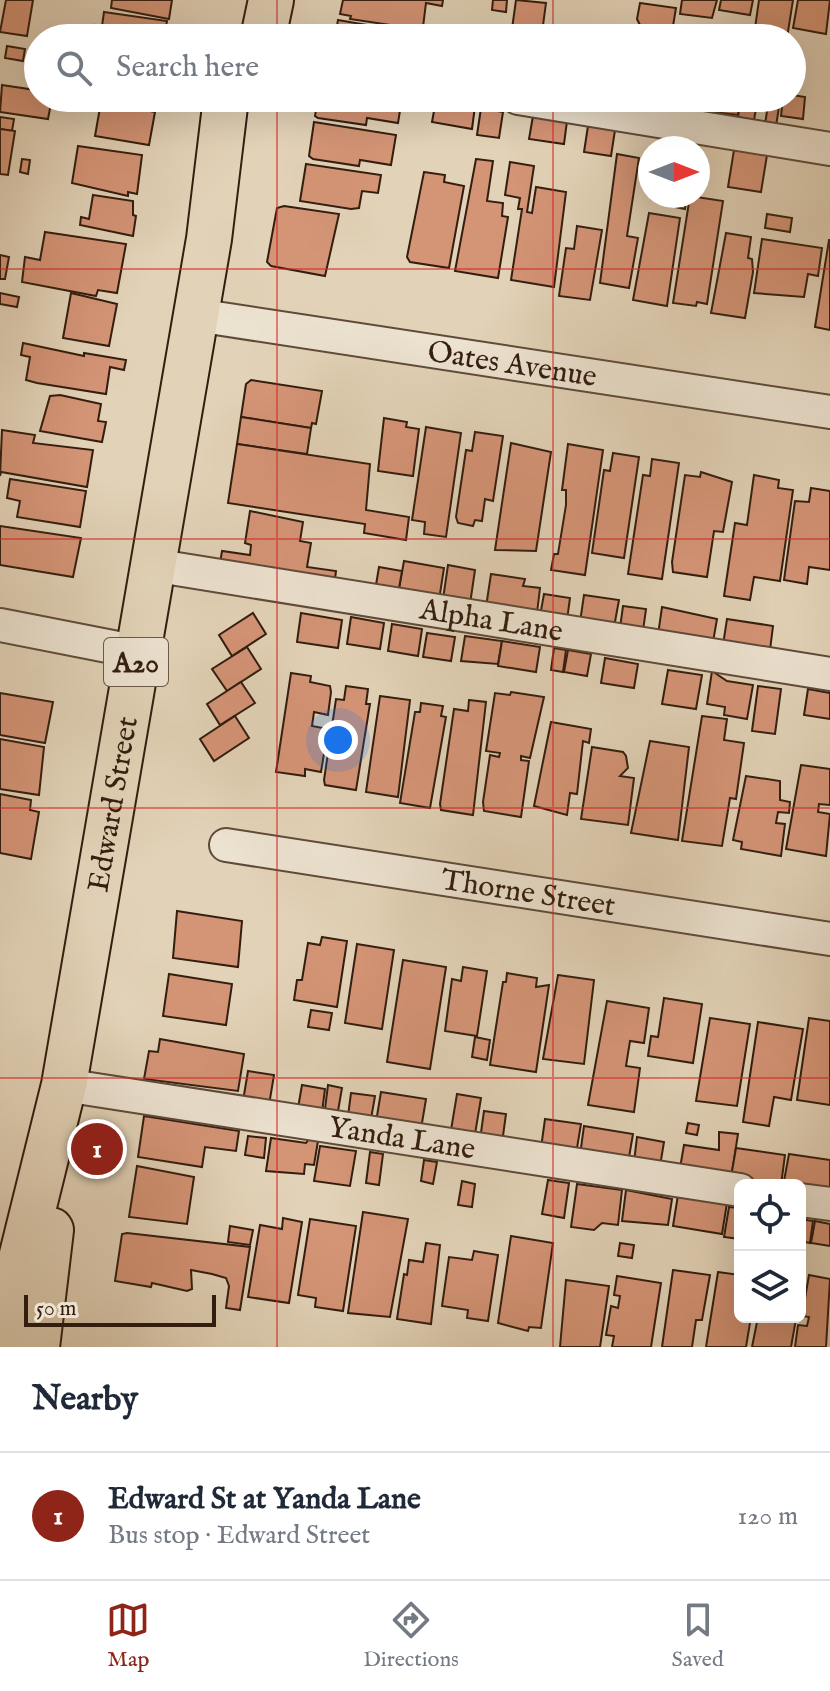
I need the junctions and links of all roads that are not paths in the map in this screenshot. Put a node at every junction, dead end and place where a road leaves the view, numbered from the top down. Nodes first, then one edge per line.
1 (240, 0) edge
2 (271, 0) edge
3 (236, 24) edge
4 (266, 24) edge
5 (224, 112) edge
6 (244, 112) edge
7 (604, 112) edge
8 (830, 149) edge
9 (209, 239) junction
10 (196, 315) junction
11 (830, 412) edge
12 (152, 565) junction
13 (0, 625) edge
14 (138, 652) junction
15 (830, 674) edge
16 (226, 845) dead end
17 (830, 939) edge
18 (64, 1085) junction
19 (734, 1189) edge
20 (806, 1201) edge
21 (830, 1204) edge
22 (3, 1346) edge
23 (11, 1347) edge
24 (37, 1347) edge

1 - 3 highway
2 - 4 highway
5 - 9 highway, Edward Street / A20
6 - 9 highway, Edward Street / A20
7 - 8 street
9 - 10 highway, Edward Street / A20
10 - 11 street, Oates Avenue
10 - 12 highway, Edward Street / A20
12 - 14 highway, Edward Street / A20
12 - 15 street, Alpha Lane
13 - 14 street
14 - 18 highway, Edward Street / A20
16 - 17 street, Thorne Street
18 - 19 street, Yanda Lane
18 - 22 highway, Edward Street / A20
18 - 24 highway, Edward Street / A20
20 - 21 street
22 - 23 street

